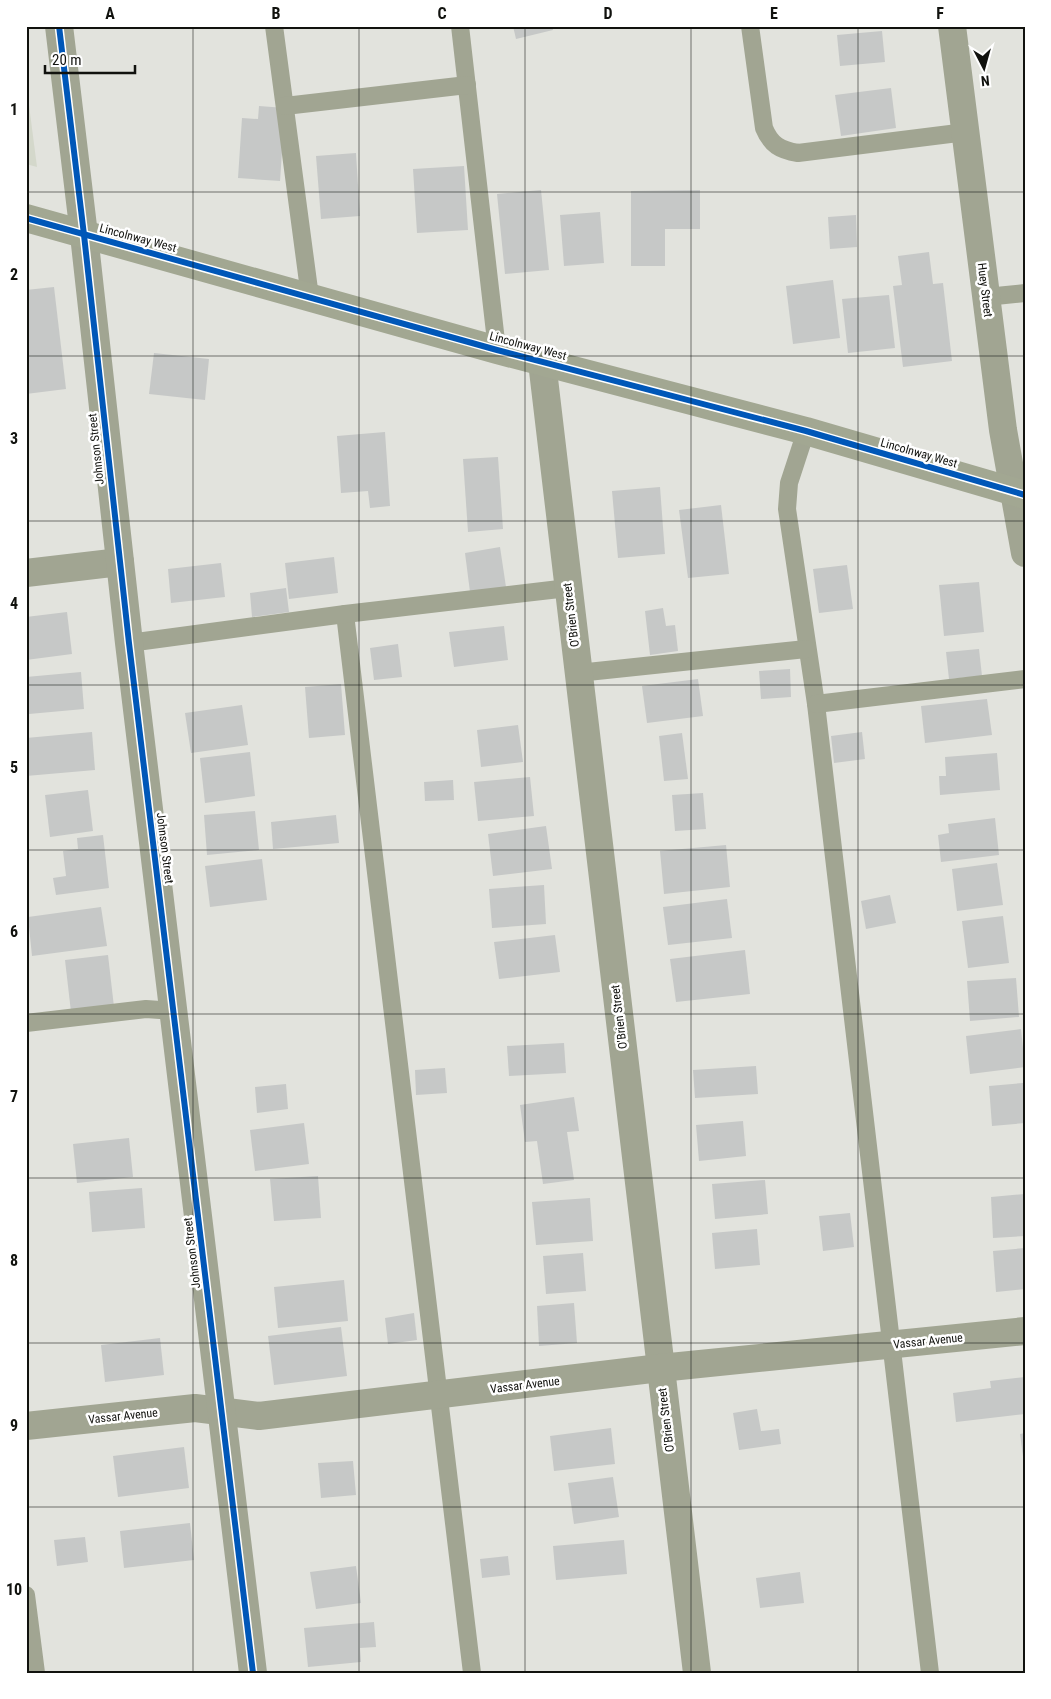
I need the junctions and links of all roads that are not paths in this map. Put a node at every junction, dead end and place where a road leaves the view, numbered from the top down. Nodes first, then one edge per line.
1 (59, 26) edge
2 (274, 26) edge
3 (460, 26) edge
4 (750, 26) edge
5 (952, 26) edge
6 (467, 85) junction
7 (285, 106) junction
8 (966, 132) junction
9 (26, 218) edge
10 (84, 235) junction
11 (1025, 293) edge
12 (986, 297) junction
13 (310, 298) junction
14 (497, 350) junction
15 (542, 362) junction
16 (806, 431) junction
17 (1019, 494) edge
18 (1025, 553) edge
19 (120, 562) junction
20 (26, 573) edge
21 (568, 588) junction
22 (345, 614) junction
23 (129, 643) junction
24 (806, 649) junction
25 (578, 673) junction
26 (1025, 679) edge
27 (816, 704) junction
28 (174, 1011) junction
29 (26, 1023) edge
30 (1025, 1331) edge
31 (890, 1346) junction
32 (660, 1368) junction
33 (439, 1395) junction
34 (222, 1410) junction
35 (26, 1426) edge
36 (26, 1594) edge
37 (36, 1673) edge
38 (253, 1673) edge
39 (472, 1673) edge
40 (697, 1673) edge
41 (930, 1673) edge

1 - 10 street, Johnson Street
2 - 7 lane
3 - 6 lane
4 - 8 lane
5 - 8 street, Huey Street
6 - 7 lane
6 - 14 lane
7 - 13 lane
8 - 12 street, Huey Street
9 - 10 main road, Lincolnway West
10 - 13 main road, Lincolnway West
10 - 19 street, Johnson Street
11 - 12 lane
12 - 17 street, Huey Street
13 - 14 main road, Lincolnway West
14 - 15 main road, Lincolnway West
15 - 16 main road, Lincolnway West
15 - 21 street, O'Brien Street
16 - 17 main road, Lincolnway West
16 - 24 lane
17 - 18 street, Huey Street
19 - 20 street
19 - 23 street, Johnson Street
21 - 22 lane
21 - 25 street, O'Brien Street
22 - 23 lane
22 - 33 lane
23 - 28 street, Johnson Street
24 - 25 lane
24 - 27 lane
25 - 32 street, O'Brien Street
26 - 27 lane
27 - 31 lane
28 - 29 lane
28 - 34 street, Johnson Street
30 - 31 street, Vassar Avenue
31 - 32 street, Vassar Avenue
31 - 41 lane
32 - 33 street, Vassar Avenue
32 - 40 street, O'Brien Street
33 - 34 street, Vassar Avenue
33 - 39 lane
34 - 35 street, Vassar Avenue
34 - 38 street, Johnson Street
36 - 37 lane

